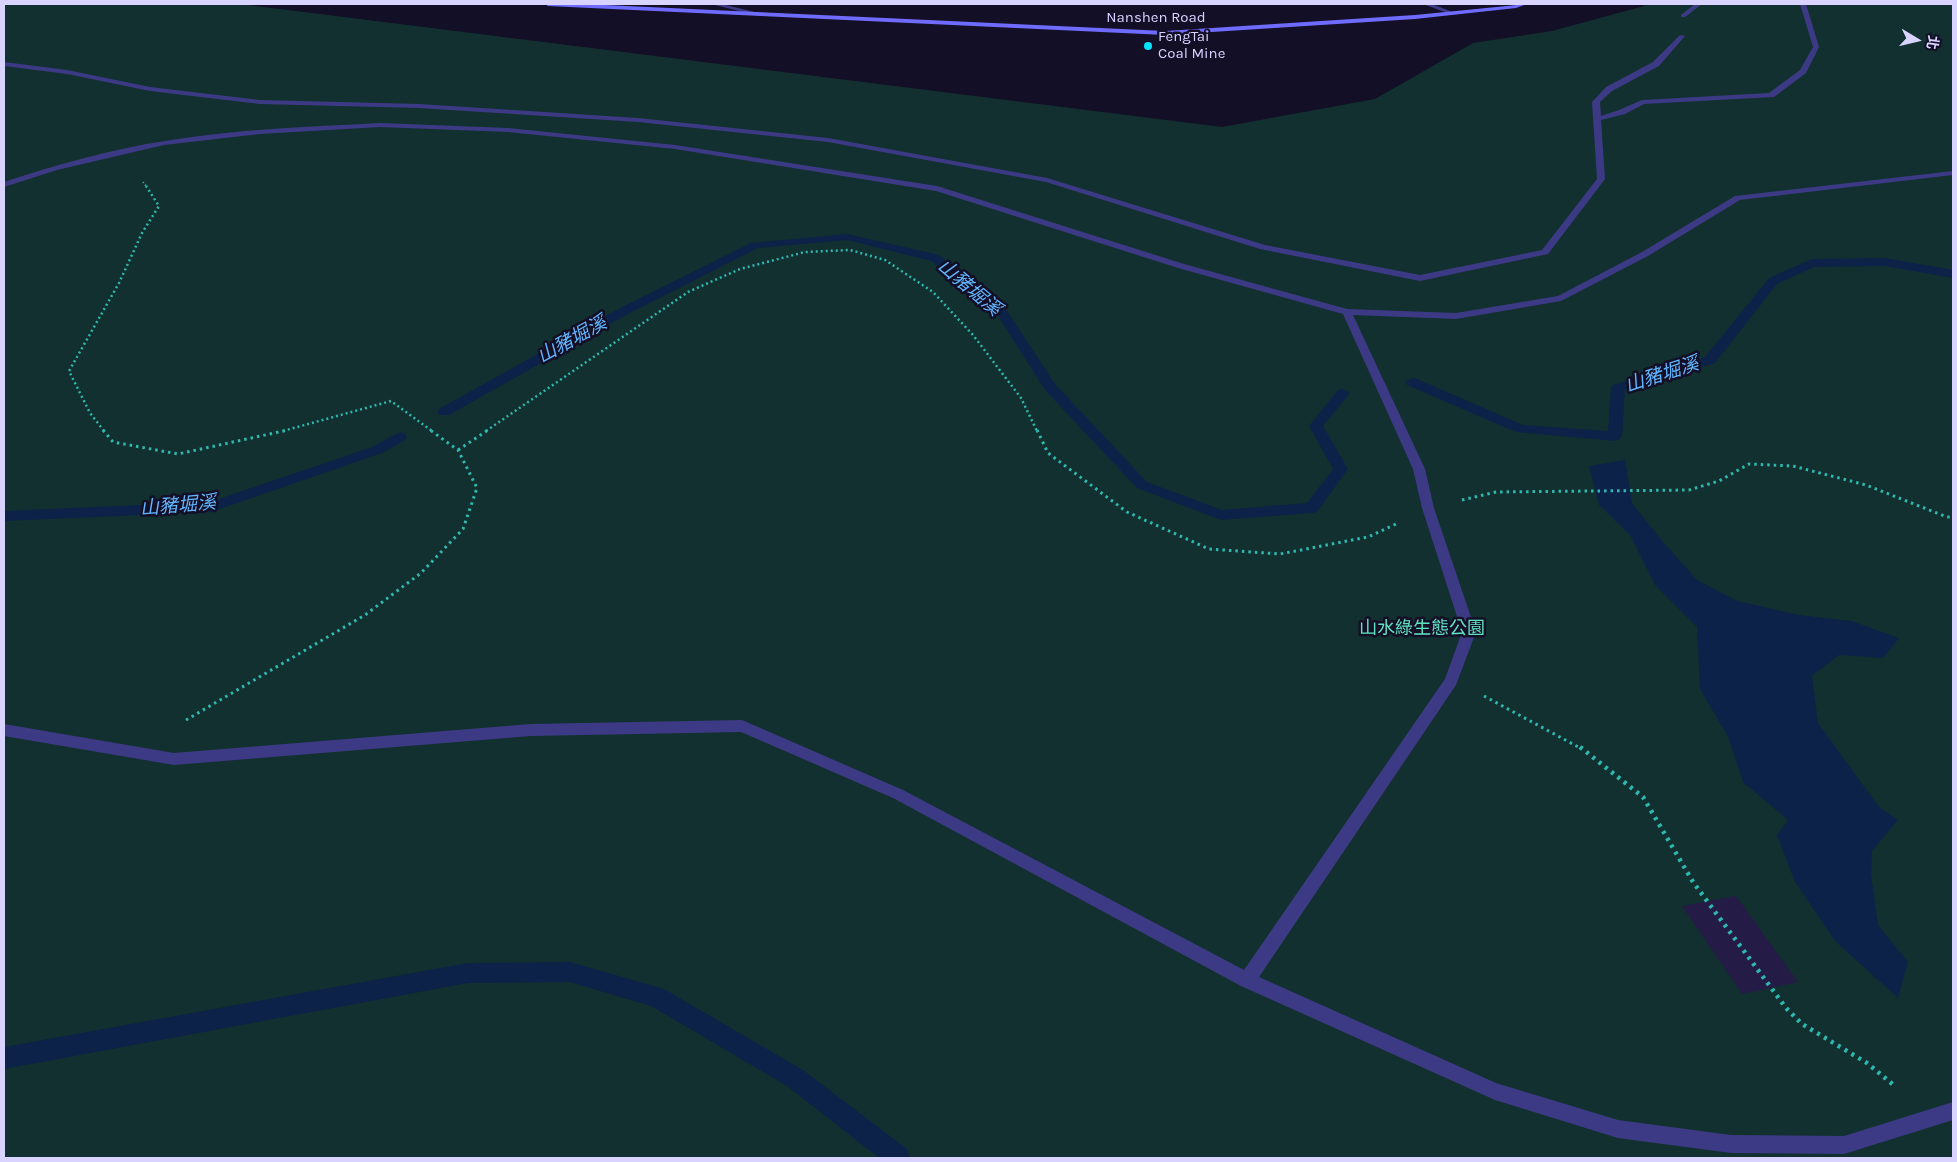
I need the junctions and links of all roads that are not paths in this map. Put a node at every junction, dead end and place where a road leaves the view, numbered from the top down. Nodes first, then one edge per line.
1 (548, 4) edge
2 (714, 4) edge
3 (1426, 4) edge
4 (1524, 4) edge
5 (1699, 4) edge
6 (1803, 4) edge
7 (1452, 13) junction
8 (759, 14) junction
9 (1683, 16) dead end
10 (1682, 36) dead end
11 (4, 64) edge
12 (1597, 119) junction
13 (1953, 173) edge
14 (4, 185) edge
15 (1348, 312) junction
16 (4, 730) edge
17 (1247, 980) junction
18 (1953, 1111) edge

1 - 8 main road, Nanshen Road
2 - 8 street
3 - 7 street
4 - 7 main road, Nanshen Road
5 - 9 street
6 - 12 street
7 - 8 main road, Nanshen Road
10 - 12 street
11 - 12 street
13 - 15 street
14 - 15 street
15 - 17 street
16 - 17 street
17 - 18 street

